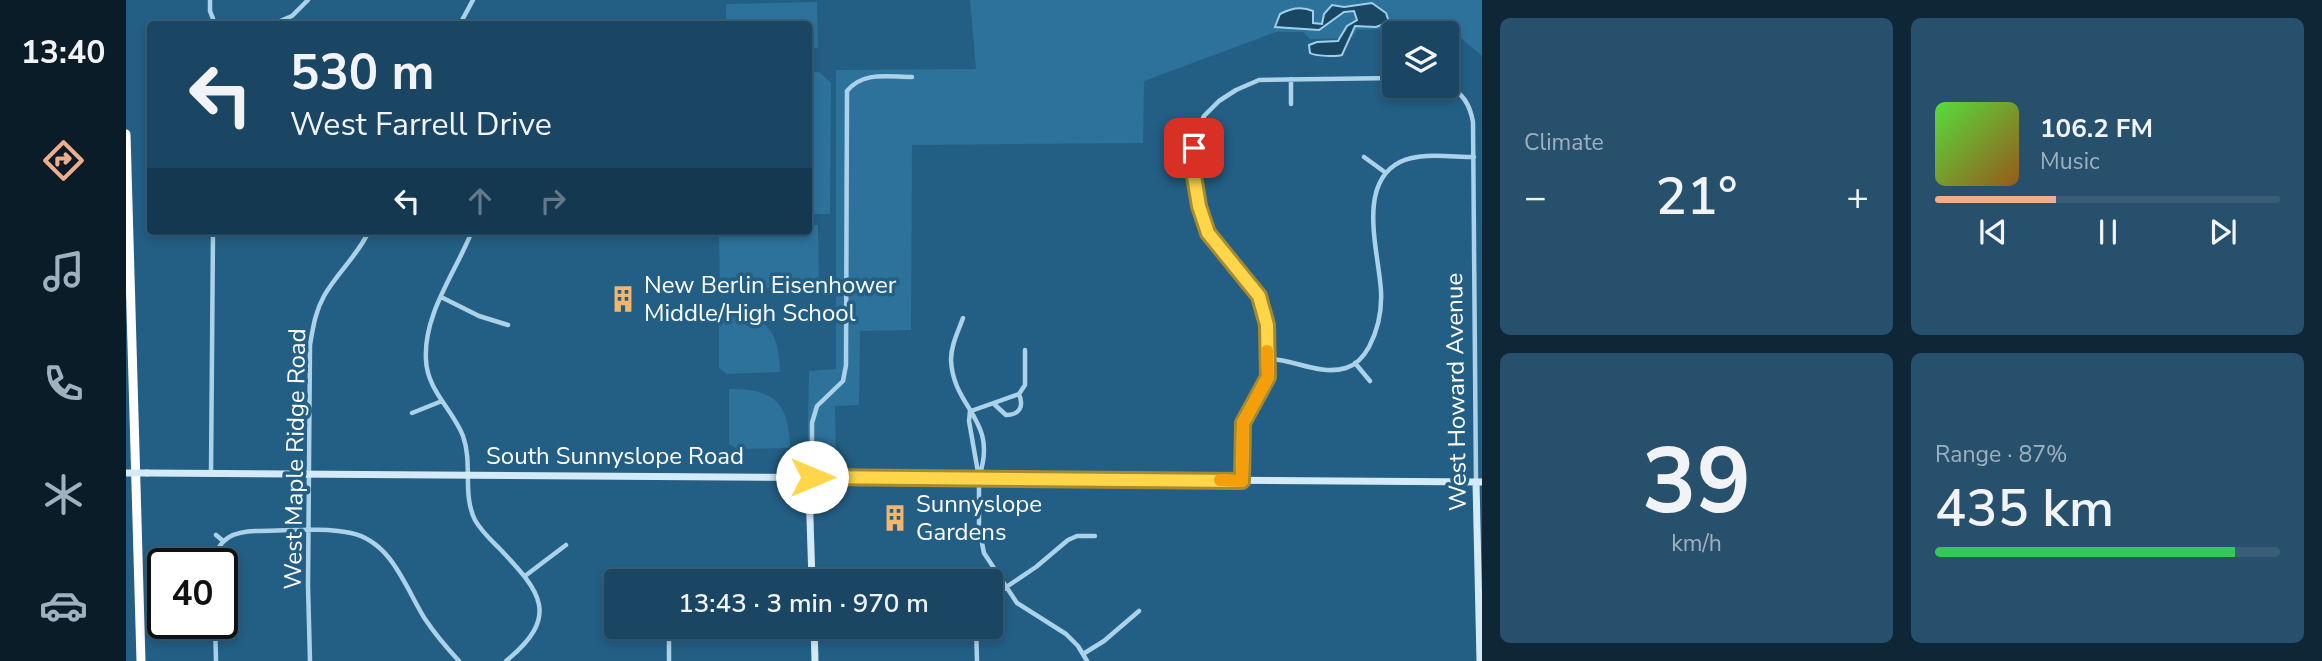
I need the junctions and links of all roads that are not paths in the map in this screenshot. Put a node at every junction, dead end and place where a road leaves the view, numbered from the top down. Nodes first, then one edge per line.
1 (210, 0) edge
2 (308, 0) edge
3 (473, 0) edge
4 (214, 21) edge
5 (280, 21) edge
6 (462, 21) edge
7 (912, 77) dead end
8 (1382, 78) edge
9 (1291, 79) junction
10 (1459, 94) edge
11 (1291, 104) dead end
12 (126, 134) edge
13 (1364, 157) dead end
14 (1474, 157) junction
15 (1386, 173) junction
16 (213, 235) edge
17 (367, 235) edge
18 (470, 235) edge
19 (441, 297) junction
20 (963, 318) dead end
21 (508, 325) dead end
22 (1025, 350) dead end
23 (1267, 359) junction
24 (1355, 363) junction
25 (1370, 381) dead end
26 (1019, 394) junction
27 (442, 401) junction
28 (994, 404) junction
29 (970, 411) junction
30 (412, 413) dead end
31 (126, 473) edge
32 (211, 473) junction
33 (309, 474) junction
34 (469, 475) junction
35 (812, 477) junction
36 (979, 478) junction
37 (1242, 481) junction
38 (1479, 482) edge
39 (308, 531) junction
40 (216, 535) dead end
41 (1095, 536) dead end
42 (222, 540) junction
43 (566, 545) dead end
44 (218, 548) edge
45 (812, 569) edge
46 (525, 576) junction
47 (1005, 587) junction
48 (1139, 611) dead end
49 (215, 639) edge
50 (669, 639) edge
51 (814, 639) edge
52 (976, 639) edge
53 (1083, 654) junction
54 (141, 661) edge
55 (216, 661) edge
56 (310, 661) edge
57 (459, 661) edge
58 (506, 661) edge
59 (669, 661) edge
60 (815, 661) edge
61 (976, 661) edge
62 (1087, 661) edge
63 (1480, 661) edge

1 - 4 street
2 - 5 street
3 - 6 street
7 - 35 street
8 - 9 street
9 - 11 street
9 - 23 street
10 - 14 street, West Howard Avenue
12 - 54 highway
13 - 15 street
14 - 15 street
14 - 38 street, West Howard Avenue
15 - 24 street
16 - 32 street
17 - 33 street, West Maple Ridge Road
18 - 19 street
19 - 21 street
19 - 27 street
20 - 29 street
22 - 26 street
23 - 24 street
23 - 37 street
24 - 25 street
26 - 28 street
26 - 28 street
27 - 30 street
27 - 34 street
28 - 29 street
29 - 36 street
29 - 36 street
31 - 32 street, South Sunnyslope Road, bridge
32 - 33 street, South Sunnyslope Road
33 - 34 street, South Sunnyslope Road
33 - 39 street, West Maple Ridge Road
34 - 35 street, South Sunnyslope Road
34 - 46 street
35 - 36 street, South Sunnyslope Road
35 - 45 street
36 - 37 street, South Sunnyslope Road
36 - 47 street
37 - 38 street, South Sunnyslope Road
38 - 63 street, West Howard Avenue
39 - 42 street
39 - 56 street, West Maple Ridge Road
39 - 57 street
40 - 42 street
41 - 47 street
42 - 44 street
43 - 46 street
46 - 58 street
47 - 53 street
48 - 53 street
49 - 55 street
50 - 59 street
51 - 60 street
52 - 61 street
53 - 62 street

